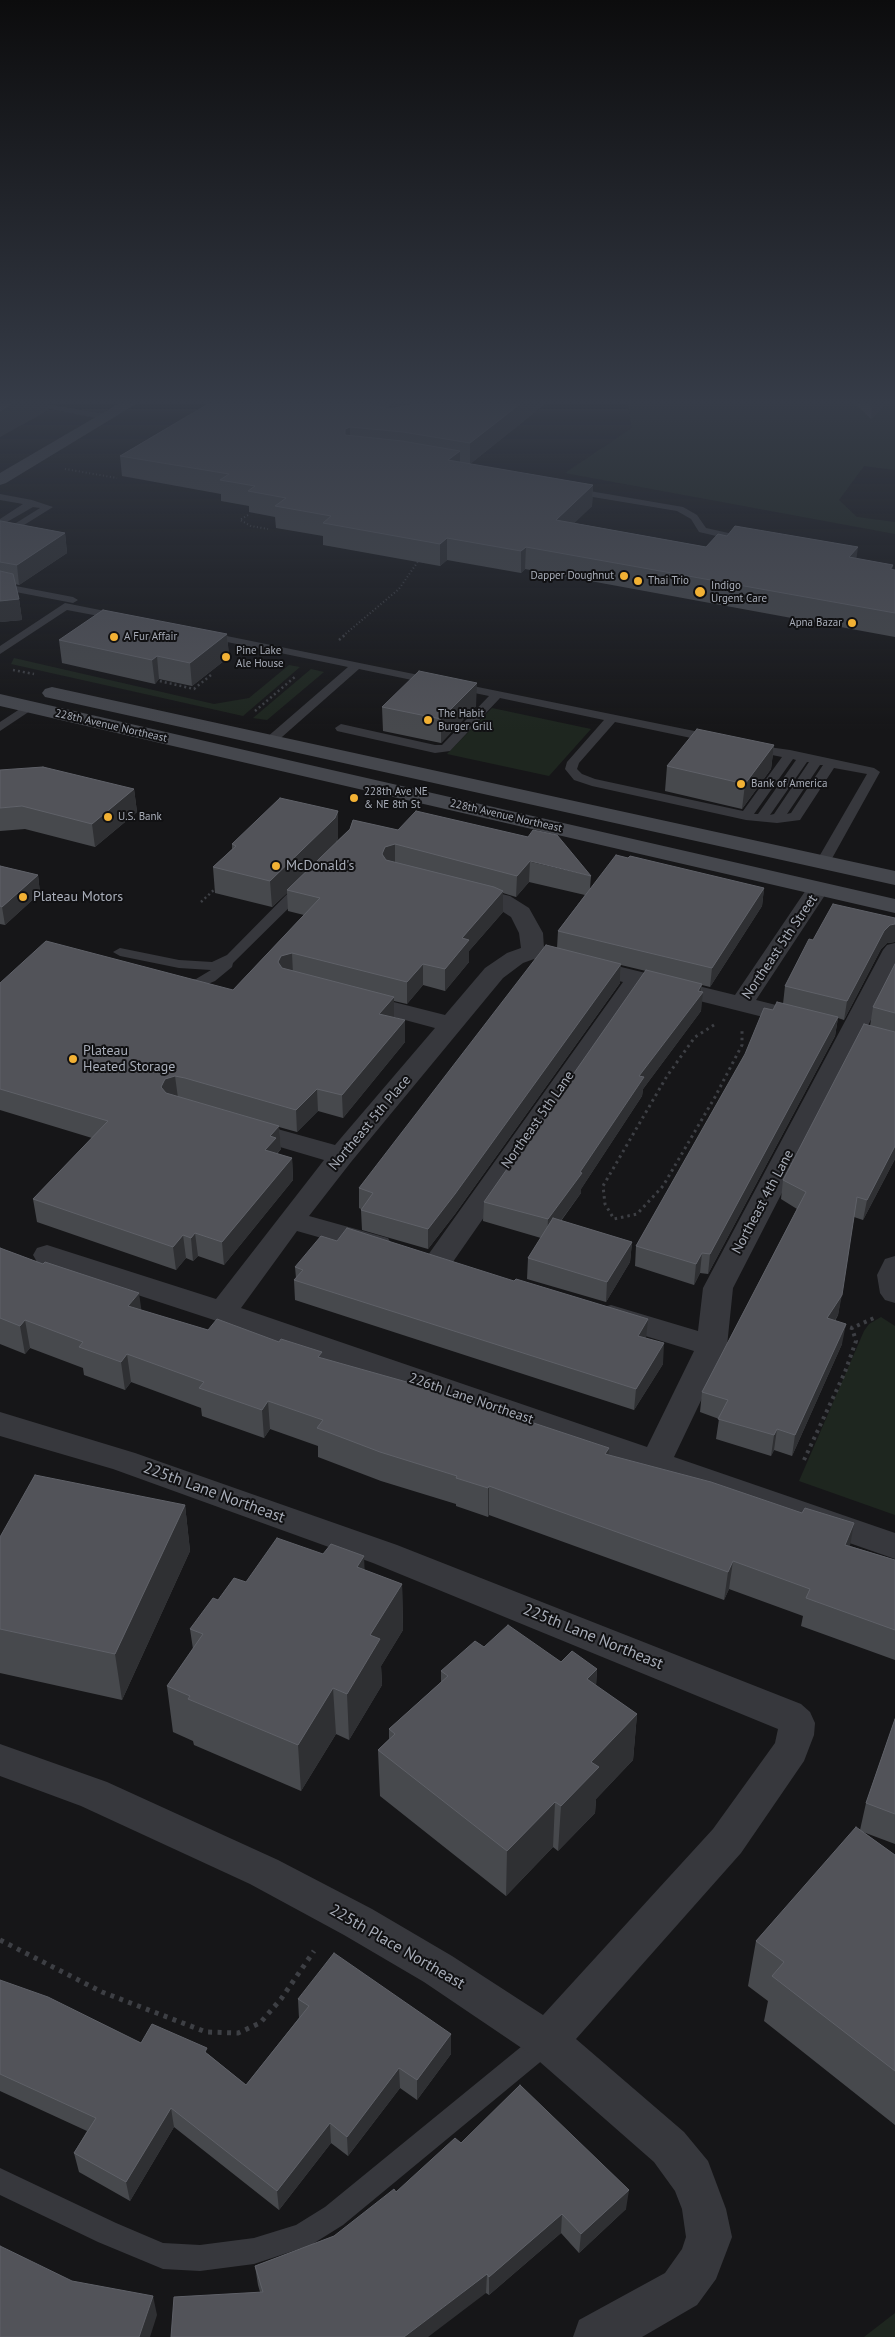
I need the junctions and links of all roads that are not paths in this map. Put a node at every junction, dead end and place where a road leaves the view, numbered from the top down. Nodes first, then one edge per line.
1 (18, 513) edge
2 (23, 513) edge
3 (25, 513) edge
4 (686, 513) edge
5 (0, 523) edge
6 (0, 530) edge
7 (0, 537) edge
8 (749, 540) edge
9 (0, 586) edge
10 (73, 600) dead end
11 (135, 620) edge
12 (199, 634) edge
13 (0, 650) edge
14 (356, 666) junction
15 (0, 681) edge
16 (497, 695) junction
17 (0, 700) edge
18 (29, 707) junction
19 (612, 718) junction
20 (84, 720) junction
21 (0, 727) edge
22 (341, 728) dead end
23 (270, 741) junction
24 (790, 754) junction
25 (248, 756) junction
26 (810, 759) junction
27 (831, 763) junction
28 (386, 766) junction
29 (746, 816) junction
30 (761, 819) junction
31 (777, 819) junction
32 (660, 852) junction
33 (822, 862) junction
34 (895, 878) edge
35 (309, 880) edge
36 (448, 888) edge
37 (818, 889) junction
38 (895, 906) edge
39 (895, 950) edge
40 (533, 952) junction
41 (232, 958) junction
42 (137, 971) edge
43 (638, 978) junction
44 (162, 982) edge
45 (340, 995) edge
46 (740, 1016) junction
47 (452, 1025) junction
48 (865, 1035) junction
49 (224, 1122) edge
50 (342, 1156) junction
51 (291, 1220) junction
52 (47, 1255) dead end
53 (438, 1262) junction
54 (895, 1266) edge
55 (466, 1271) edge
56 (889, 1303) edge
57 (589, 1309) edge
58 (222, 1312) junction
59 (712, 1346) junction
60 (0, 1424) edge
61 (655, 1463) junction
62 (895, 1546) edge
63 (0, 1760) edge
64 (547, 2041) junction
65 (0, 2181) edge
66 (596, 2337) edge

1 - 5 lane
2 - 6 lane
3 - 7 lane
4 - 8 lane
9 - 10 lane
11 - 13 lane
12 - 14 lane
14 - 16 lane
14 - 23 lane
15 - 23 main road, 228th Avenue Northeast
16 - 19 lane
16 - 22 lane
17 - 18 main road, 228th Avenue Northeast
18 - 20 main road, 228th Avenue Northeast
18 - 21 lane
19 - 24 lane
19 - 29 lane
20 - 23 main road
20 - 25 main road, 228th Avenue Northeast
23 - 28 main road, 228th Avenue Northeast
24 - 26 lane
24 - 29 lane
25 - 28 main road
25 - 32 main road, 228th Avenue Northeast
26 - 27 lane
26 - 30 lane
26 - 31 lane
27 - 31 lane
27 - 33 lane
28 - 33 main road, 228th Avenue Northeast
29 - 30 lane
30 - 31 lane
32 - 33 main road
32 - 37 main road, 228th Avenue Northeast
33 - 34 main road, 228th Avenue Northeast
35 - 41 lane
36 - 40 street
37 - 38 main road, 228th Avenue Northeast
37 - 46 street, Northeast 5th Street
39 - 48 street, Northeast 4th Lane
40 - 43 street
40 - 47 street, Northeast 5th Place
41 - 42 lane
41 - 44 lane
43 - 46 street
43 - 53 street, Northeast 5th Lane
45 - 47 street
46 - 48 street
47 - 50 street, Northeast 5th Place
48 - 59 street, Northeast 4th Lane
49 - 50 street
50 - 51 street, Northeast 5th Place
51 - 53 street
51 - 58 street, Northeast 5th Place
52 - 58 street, 226th Lane Northeast
53 - 55 street
54 - 56 street
57 - 59 street
58 - 61 street, 226th Lane Northeast
59 - 61 street, Northeast 4th Lane
60 - 64 street, 225th Lane Northeast
61 - 62 street, 226th Lane Northeast
63 - 64 street, 225th Place Northeast
64 - 65 lane
64 - 66 street, 225th Place Northeast

